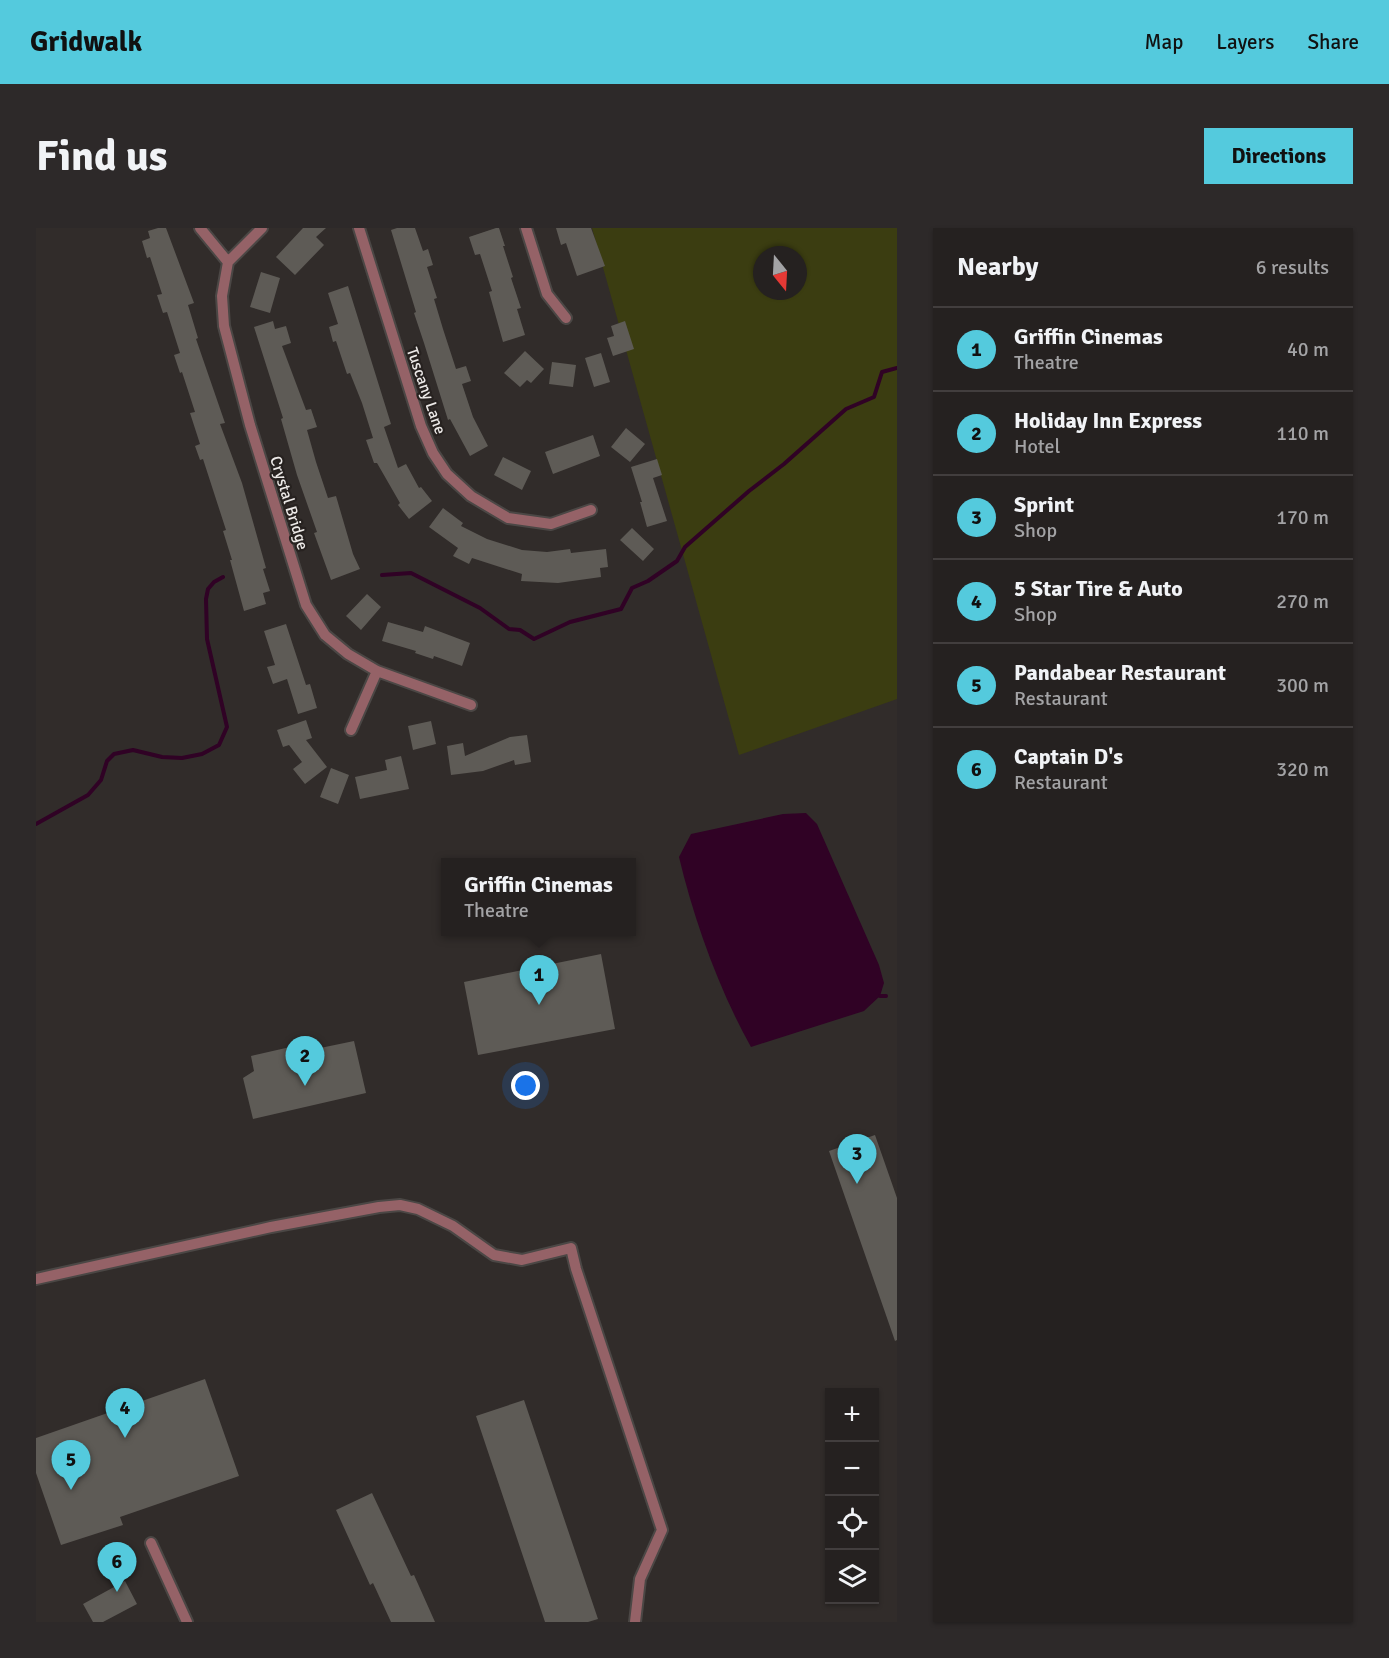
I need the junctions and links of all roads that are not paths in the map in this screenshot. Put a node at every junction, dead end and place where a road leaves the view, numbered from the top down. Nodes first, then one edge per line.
1 (200, 228) edge
2 (262, 228) edge
3 (359, 228) edge
4 (526, 228) edge
5 (228, 262) junction
6 (566, 318) dead end
7 (591, 510) dead end
8 (377, 671) junction
9 (471, 705) dead end
10 (351, 730) dead end
11 (36, 1279) edge
12 (151, 1543) dead end
13 (187, 1622) edge
14 (635, 1622) edge

1 - 5 street
2 - 5 street
3 - 7 street, Tuscany Lane
4 - 6 street
5 - 8 street, Crystal Bridge
8 - 9 street, Crystal Bridge
8 - 10 street
11 - 14 street
12 - 13 street

